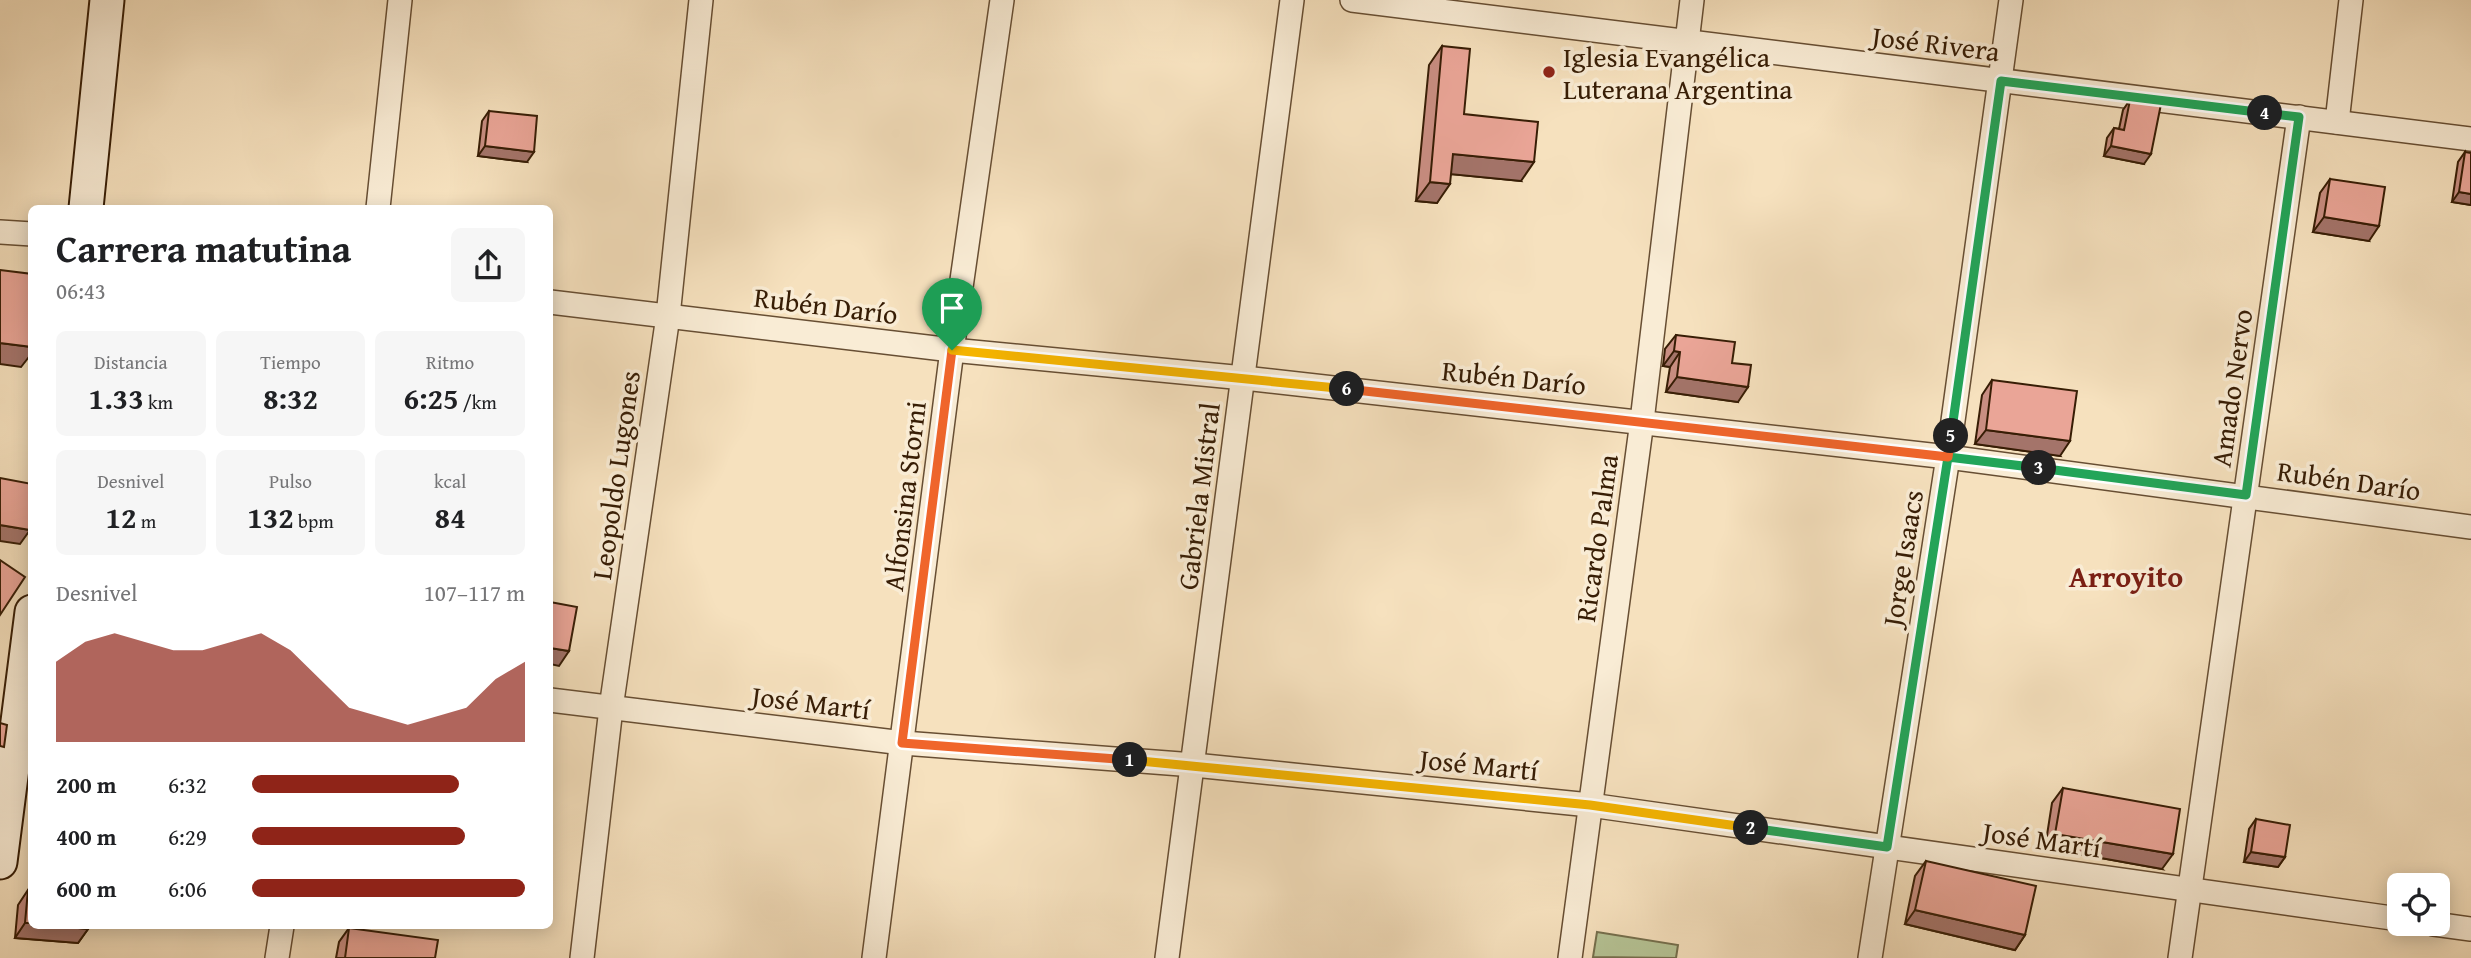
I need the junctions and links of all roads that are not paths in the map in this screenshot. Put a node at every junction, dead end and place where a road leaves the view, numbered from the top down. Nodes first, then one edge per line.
1 (107, 0) edge
2 (400, 0) edge
3 (701, 0) edge
4 (1002, 0) edge
5 (1292, 0) edge
6 (1352, 0) edge
7 (1692, 0) edge
8 (2011, 0) edge
9 (2351, 0) edge
10 (1685, 43) junction
11 (2001, 81) junction
12 (2299, 117) junction
13 (2337, 122) junction
14 (2471, 139) edge
15 (86, 205) edge
16 (378, 205) edge
17 (0, 232) edge
18 (28, 234) edge
19 (553, 302) edge
20 (668, 316) junction
21 (952, 350) junction
22 (1244, 378) junction
23 (1642, 421) junction
24 (1948, 457) junction
25 (2246, 495) junction
26 (2471, 527) edge
27 (28, 644) edge
28 (553, 700) edge
29 (611, 708) junction
30 (902, 743) junction
31 (1194, 765) junction
32 (1590, 805) junction
33 (1887, 847) junction
34 (0, 862) edge
35 (2189, 889) junction
36 (2387, 917) edge
37 (2450, 926) edge
38 (282, 929) edge
39 (2471, 929) edge
40 (277, 958) edge
41 (582, 958) edge
42 (874, 958) edge
43 (1167, 958) edge
44 (1570, 958) edge
45 (1870, 958) edge
46 (2180, 958) edge

1 - 15 main road
2 - 16 street
3 - 20 street, Leopoldo Lugones
4 - 21 street, Alfonsina Storni
5 - 22 street, Gabriela Mistral
6 - 10 street, José Rivera
7 - 10 street, Ricardo Palma
8 - 11 street, Jorge Isaacs
9 - 13 street
10 - 11 street, José Rivera
10 - 23 street, Ricardo Palma
11 - 12 street, José Rivera
11 - 24 street, Jorge Isaacs
12 - 13 street, José Rivera
12 - 25 street, Amado Nervo
13 - 14 street, José Rivera
17 - 18 street
19 - 20 street, Rubén Darío
20 - 21 street, Rubén Darío
20 - 29 street, Leopoldo Lugones
21 - 22 street, Rubén Darío
21 - 30 street, Alfonsina Storni
22 - 23 street, Rubén Darío
22 - 31 street, Gabriela Mistral
23 - 24 street, Rubén Darío
23 - 32 street, Ricardo Palma
24 - 25 street, Rubén Darío
24 - 33 street, Jorge Isaacs
25 - 26 street, Rubén Darío
25 - 35 street, Amado Nervo
27 - 34 main road
28 - 29 street, José Martí
29 - 30 street, José Martí
29 - 41 street, Leopoldo Lugones
30 - 31 street, José Martí
30 - 42 street, Alfonsina Storni
31 - 32 street, José Martí
31 - 43 street, Gabriela Mistral
32 - 33 street, José Martí
32 - 44 street, Ricardo Palma
33 - 35 street, José Martí
33 - 45 street, Jorge Isaacs
35 - 36 street, José Martí
35 - 46 street, Amado Nervo
37 - 39 street
38 - 40 street

